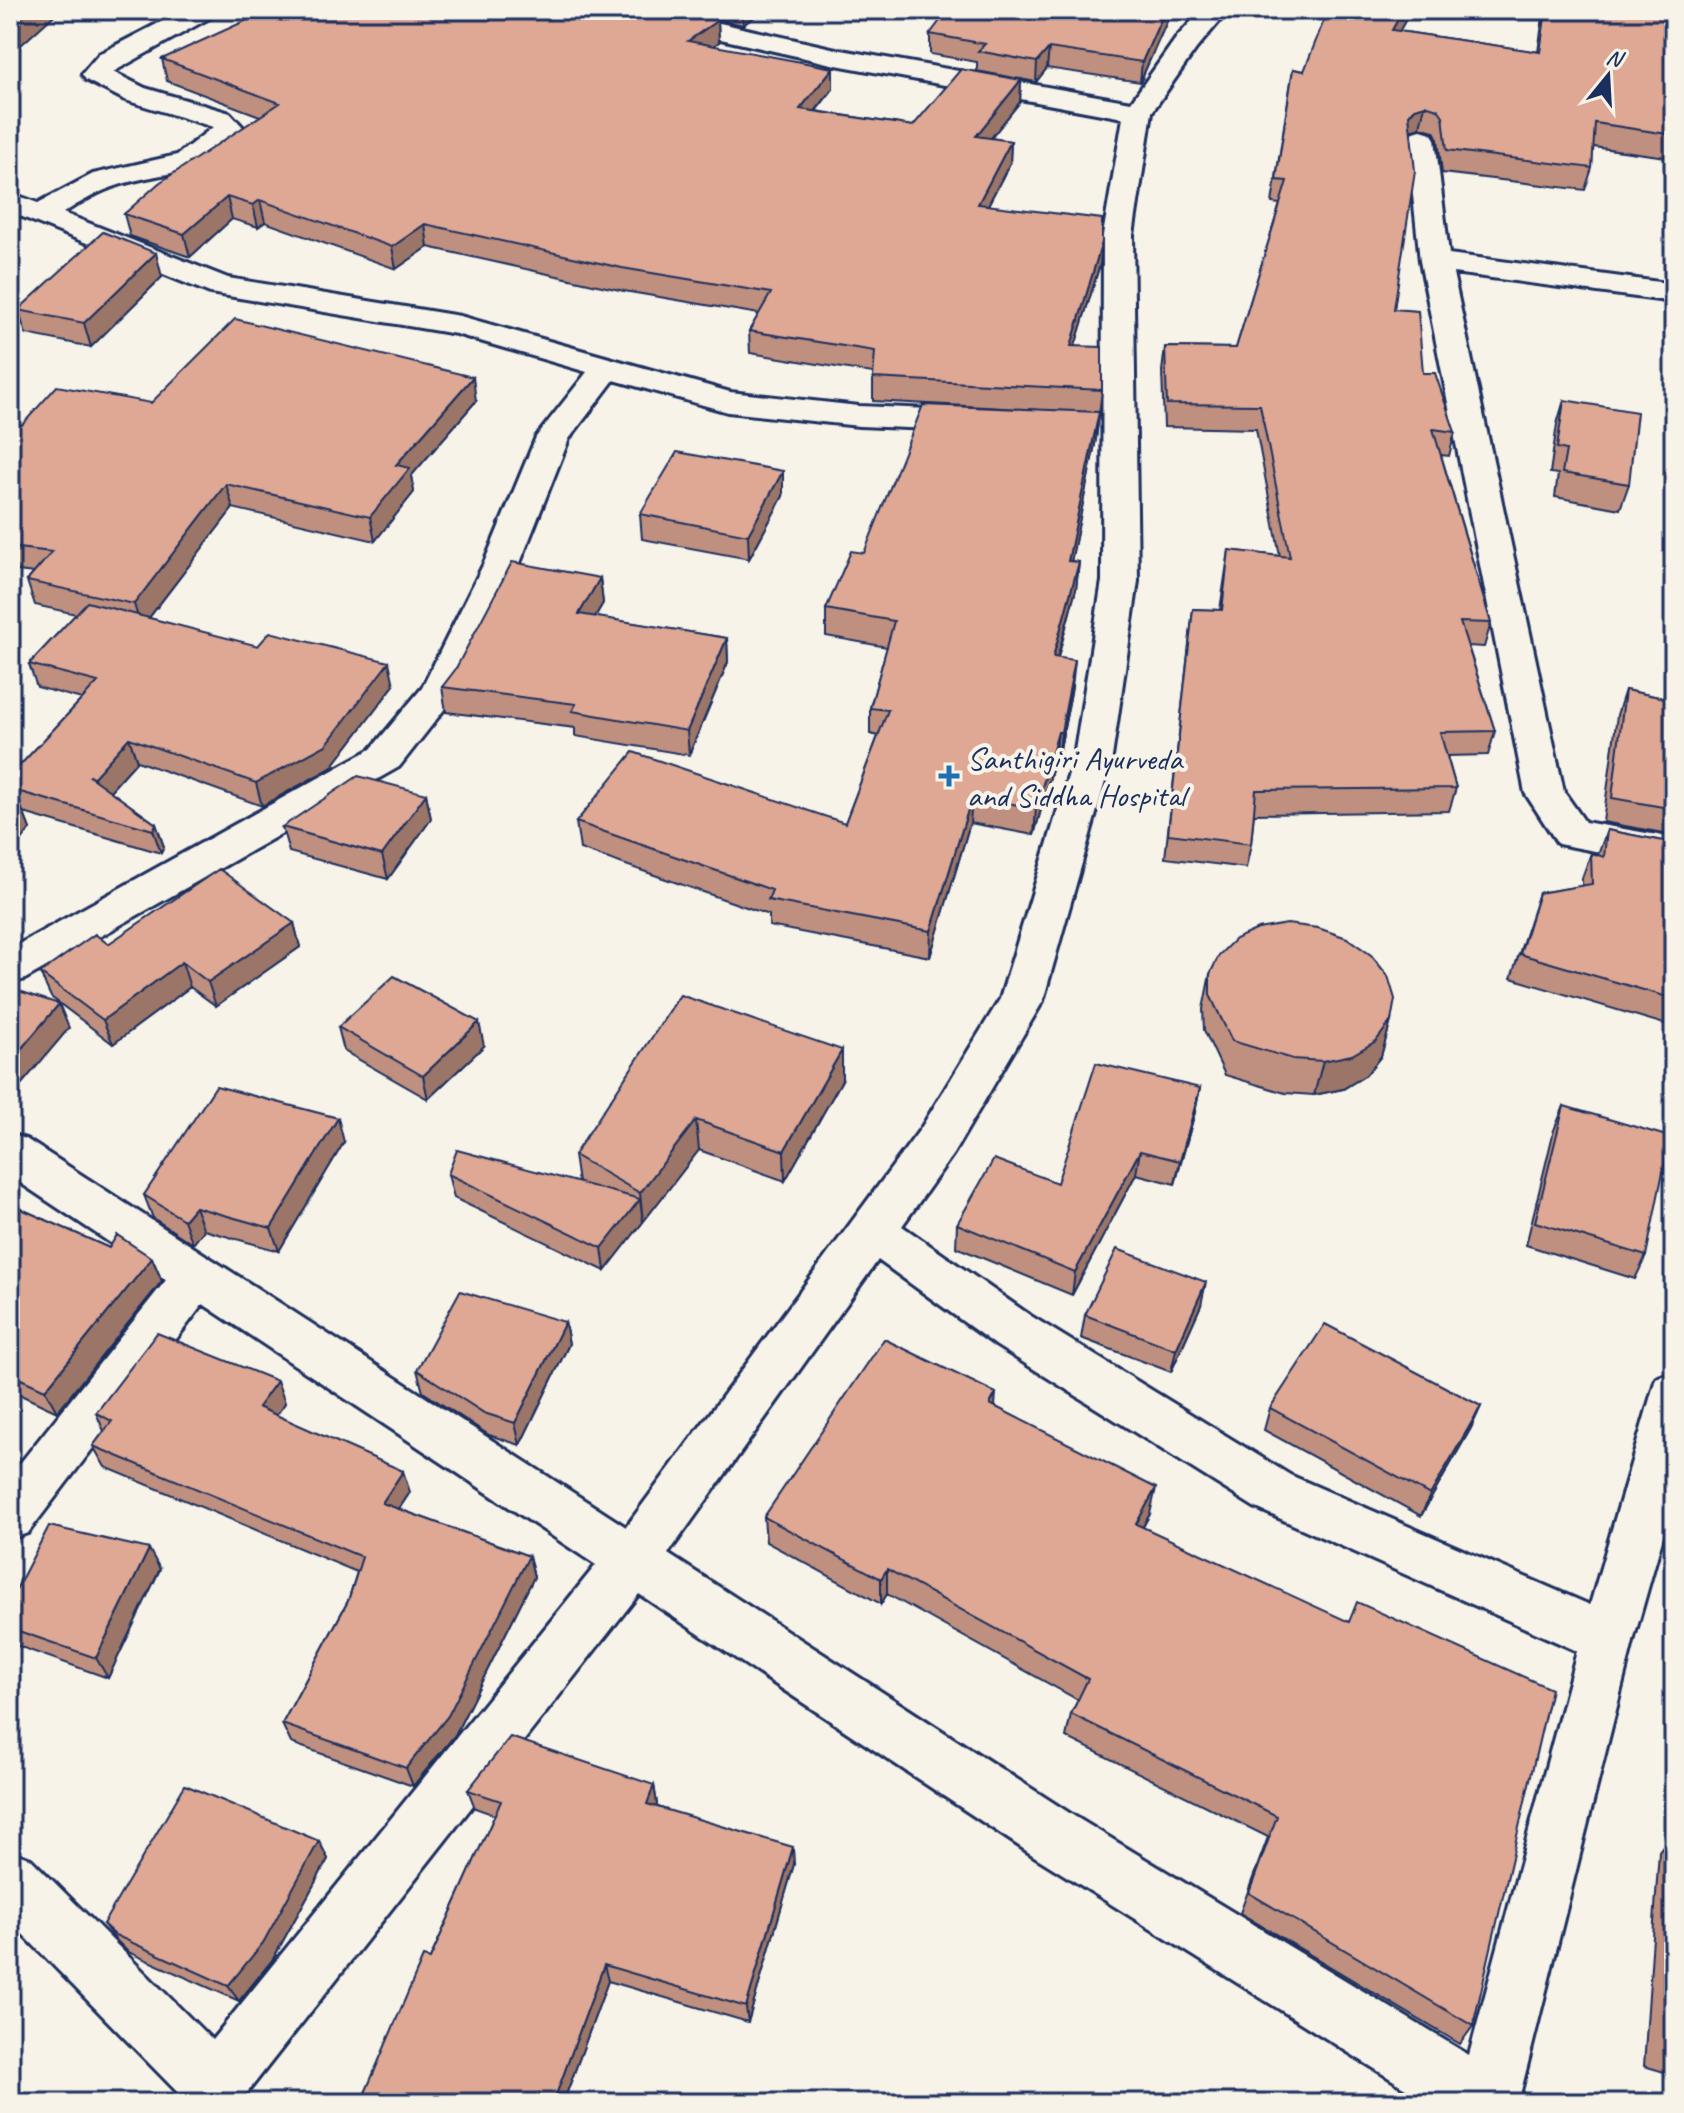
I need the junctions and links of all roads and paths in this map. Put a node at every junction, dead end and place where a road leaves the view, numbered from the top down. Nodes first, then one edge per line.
1 (204, 10) edge
2 (627, 10) edge
3 (1216, 10) edge
4 (1138, 112) junction
5 (1421, 139) dead end
6 (10, 202) edge
7 (40, 214) junction
8 (1435, 261) junction
9 (1674, 293) edge
10 (607, 368) junction
11 (1011, 423) edge
12 (1674, 852) edge
13 (10, 968) edge
14 (10, 1152) edge
15 (872, 1230) junction
16 (198, 1275) junction
17 (1674, 1393) edge
18 (10, 1516) edge
19 (633, 1560) junction
20 (1607, 1638) junction
21 (10, 1880) edge
22 (1488, 2100) edge

1 - 7 street
2 - 4 street
3 - 4 street
4 - 15 street
5 - 8 street
6 - 7 street
7 - 10 street
8 - 9 street
8 - 12 street
10 - 11 street
10 - 13 street
14 - 16 street
15 - 19 street
15 - 20 street
16 - 18 street
16 - 19 street
17 - 20 street
19 - 21 street
19 - 22 street
20 - 22 street

